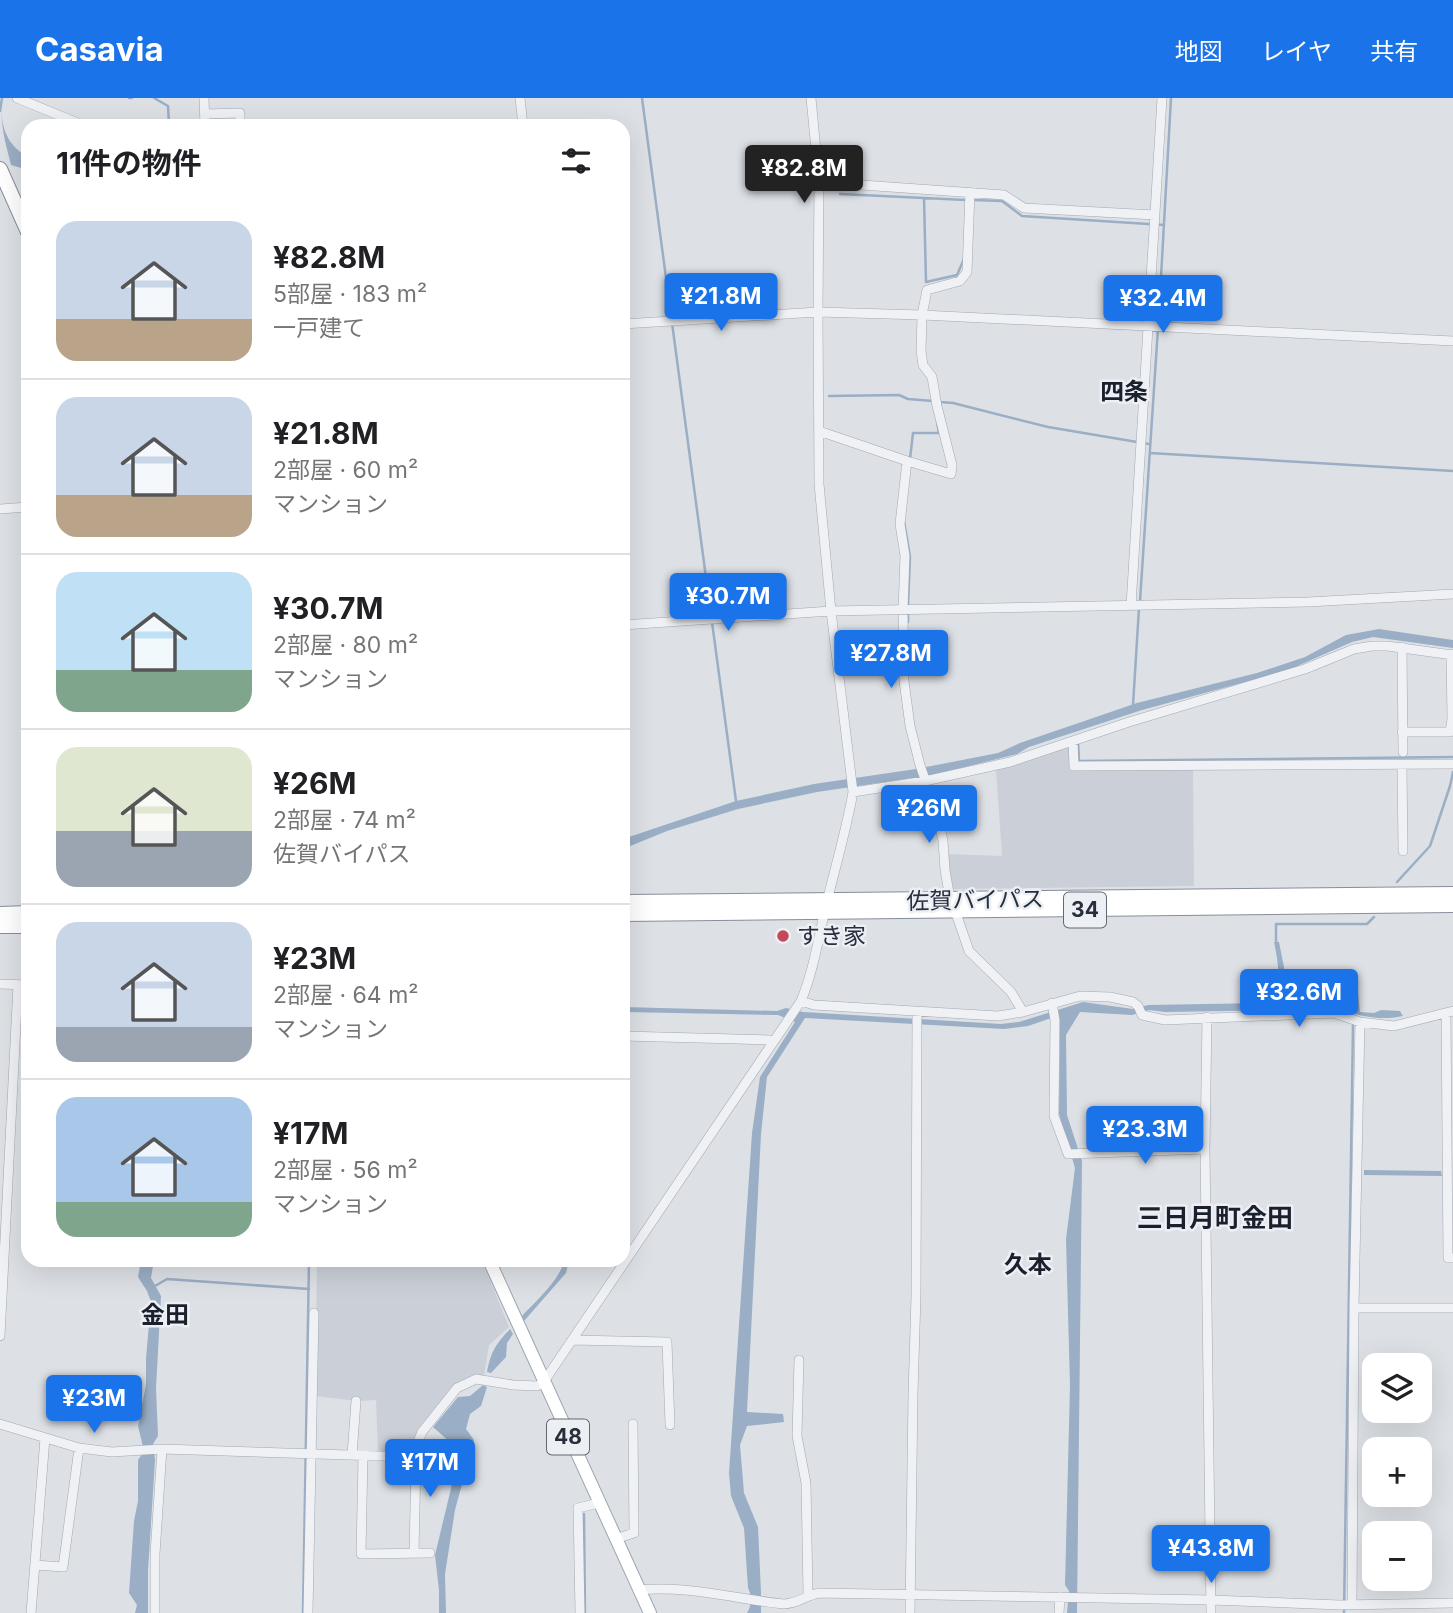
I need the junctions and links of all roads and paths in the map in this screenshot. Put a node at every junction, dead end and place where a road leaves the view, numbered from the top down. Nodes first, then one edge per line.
1 (17, 98) edge
2 (204, 98) edge
3 (520, 98) edge
4 (811, 98) edge
5 (1162, 98) edge
6 (205, 114) junction
7 (68, 119) edge
8 (205, 119) edge
9 (240, 119) edge
10 (522, 119) edge
11 (0, 169) edge
12 (819, 183) junction
13 (970, 192) junction
14 (1155, 215) junction
15 (21, 216) edge
16 (818, 312) junction
17 (922, 315) junction
18 (630, 324) edge
19 (1149, 327) junction
20 (1453, 341) edge
21 (819, 431) junction
22 (910, 462) junction
23 (21, 508) edge
24 (0, 509) edge
25 (1453, 594) edge
26 (1131, 606) junction
27 (903, 610) junction
28 (831, 611) junction
29 (630, 625) edge
30 (1402, 648) junction
31 (1452, 654) edge
32 (1402, 732) junction
33 (1077, 740) junction
34 (1403, 751) dead end
35 (1451, 764) edge
36 (1402, 765) junction
37 (925, 781) junction
38 (853, 792) junction
39 (1403, 851) dead end
40 (630, 894) edge
41 (1453, 894) edge
42 (630, 902) edge
43 (0, 905) edge
44 (21, 905) edge
45 (1453, 905) edge
46 (954, 906) junction
47 (716, 907) junction
48 (825, 907) junction
49 (21, 913) edge
50 (630, 913) edge
51 (0, 914) edge
52 (630, 923) edge
53 (0, 926) edge
54 (21, 926) edge
55 (0, 934) edge
56 (21, 934) edge
57 (0, 984) edge
58 (21, 985) edge
59 (799, 1004) junction
60 (1053, 1006) junction
61 (1023, 1012) junction
62 (1450, 1012) edge
63 (21, 1016) edge
64 (1207, 1017) junction
65 (917, 1019) junction
66 (1360, 1022) junction
67 (630, 1036) edge
68 (773, 1042) junction
69 (1205, 1149) junction
70 (630, 1254) edge
71 (1453, 1258) edge
72 (492, 1267) edge
73 (621, 1267) edge
74 (1354, 1308) junction
75 (1453, 1308) edge
76 (314, 1313) dead end
77 (0, 1336) edge
78 (572, 1340) junction
79 (799, 1360) dead end
80 (543, 1383) junction
81 (356, 1401) dead end
82 (0, 1424) edge
83 (633, 1424) dead end
84 (670, 1424) dead end
85 (45, 1438) junction
86 (79, 1448) junction
87 (159, 1449) junction
88 (307, 1454) junction
89 (352, 1455) junction
90 (363, 1455) junction
91 (412, 1457) junction
92 (599, 1503) junction
93 (615, 1539) junction
94 (414, 1553) junction
95 (430, 1553) dead end
96 (35, 1564) junction
97 (638, 1590) junction
98 (808, 1595) junction
99 (910, 1595) junction
100 (1063, 1597) junction
101 (1211, 1600) junction
102 (1453, 1603) edge
103 (1352, 1605) junction
104 (31, 1613) edge
105 (155, 1613) edge
106 (308, 1613) edge
107 (580, 1613) edge
108 (650, 1613) edge
109 (910, 1613) edge
110 (1059, 1613) edge
111 (1211, 1613) edge

1 - 7 street
2 - 6 street
3 - 10 street
4 - 12 street
5 - 14 street
6 - 8 street
6 - 9 street
11 - 15 highway
12 - 13 street
12 - 16 street
13 - 14 street
13 - 17 street
14 - 19 street
16 - 17 street
16 - 18 street
16 - 21 street
17 - 19 street
17 - 22 street
19 - 20 street
19 - 26 street
21 - 22 street
21 - 28 street
22 - 27 street
23 - 24 street
25 - 26 street
26 - 27 street
27 - 28 street
27 - 37 street
28 - 29 street
28 - 38 street
30 - 31 street
30 - 32 street
30 - 33 street
31 - 32 street
32 - 34 street
33 - 36 street
33 - 37 street
35 - 36 street
36 - 39 street
37 - 38 street
37 - 46 street
38 - 48 street
40 - 47 highway, 34
41 - 46 highway, 佐賀バイパス / 34
42 - 47 highway, 佐賀バイパス / 34
43 - 44 highway
45 - 46 highway, 佐賀バイパス / 34
46 - 48 highway, 佐賀バイパス / 34
46 - 61 street
47 - 48 highway, 佐賀バイパス / 34
47 - 50 highway, 佐賀バイパス / 34
47 - 52 highway, 34
48 - 59 street
49 - 51 highway
53 - 54 highway
55 - 56 highway
57 - 58 street
59 - 65 street
59 - 68 street
60 - 61 street
60 - 64 street
60 - 69 street
61 - 65 street
62 - 66 street
62 - 71 street
63 - 77 street
64 - 66 street
64 - 69 street
65 - 99 street
66 - 74 street
67 - 68 street
68 - 70 street
69 - 101 street
72 - 80 main road, 48
73 - 78 street
74 - 75 street
74 - 103 street
76 - 88 street
78 - 80 street
78 - 84 street
79 - 98 street
80 - 91 street
80 - 92 main road, 48
81 - 89 street
82 - 85 street
83 - 93 street
85 - 86 street
85 - 96 street
86 - 87 street
86 - 96 street
87 - 88 street
87 - 105 street
88 - 89 street
88 - 106 street
89 - 90 street
90 - 91 street
90 - 94 street
91 - 94 street
92 - 93 main road, 48
92 - 107 street
93 - 97 main road, 48
94 - 95 street
96 - 104 street
97 - 98 street
97 - 108 main road, 48
98 - 99 street
99 - 100 street
99 - 109 street
100 - 101 street
100 - 110 street
101 - 103 street
101 - 111 street
102 - 103 street

